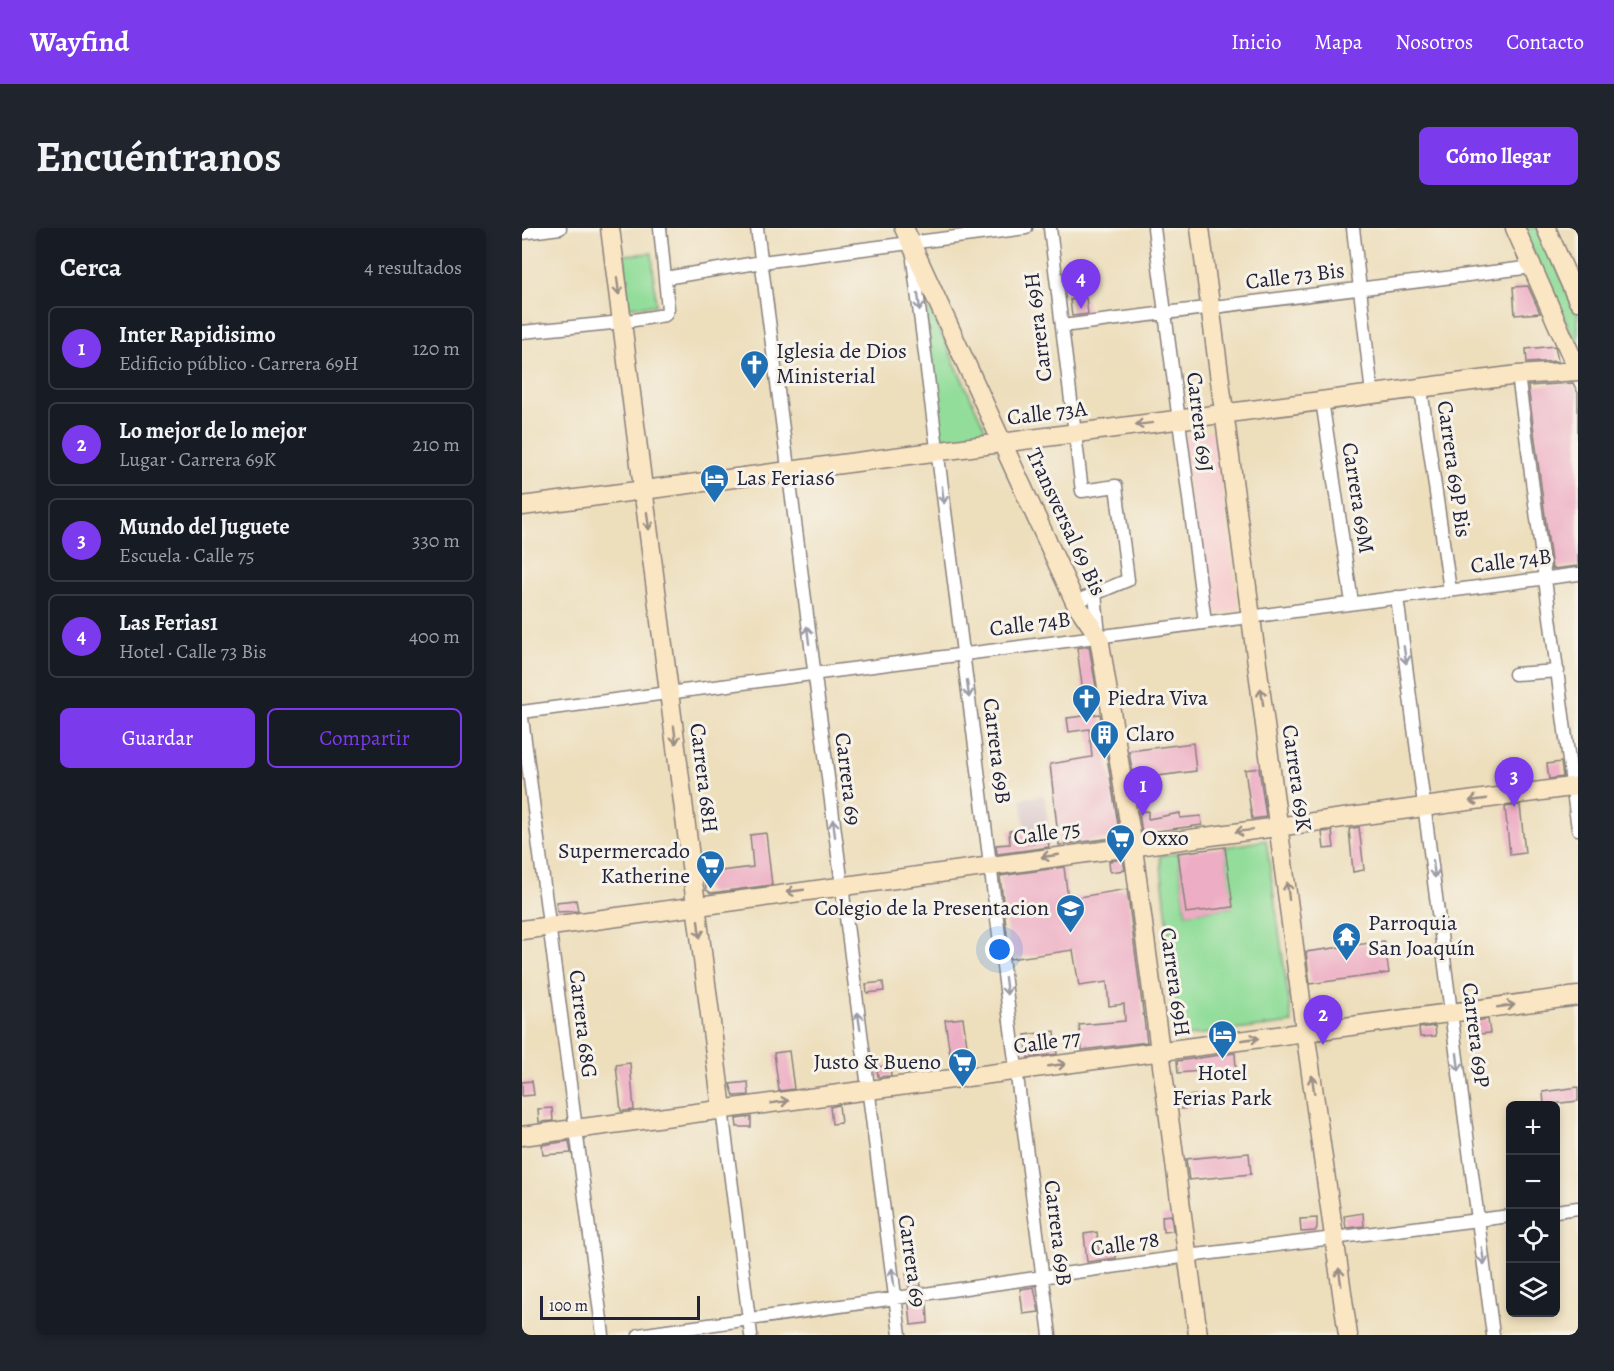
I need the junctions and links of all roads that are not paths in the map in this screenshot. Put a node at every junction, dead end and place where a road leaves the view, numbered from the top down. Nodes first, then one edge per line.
1 (560, 228) edge
2 (610, 228) edge
3 (660, 228) edge
4 (756, 228) edge
5 (1026, 228) edge
6 (1050, 228) edge
7 (1154, 228) edge
8 (1200, 228) edge
9 (1353, 228) edge
10 (1515, 228) edge
11 (1546, 228) edge
12 (522, 233) edge
13 (908, 236) edge
14 (762, 262) junction
15 (1533, 267) junction
16 (665, 278) junction
17 (1360, 289) junction
18 (1578, 302) edge
19 (1212, 307) junction
20 (1165, 313) junction
21 (622, 322) junction
22 (1062, 326) junction
23 (522, 332) edge
24 (1578, 371) edge
25 (1518, 375) junction
26 (1421, 389) junction
27 (1371, 394) junction
28 (1322, 400) junction
29 (1223, 414) junction
30 (1179, 420) junction
31 (1075, 434) junction
32 (1003, 443) junction
33 (938, 452) junction
34 (788, 471) junction
35 (644, 490) junction
36 (522, 506) edge
37 (1578, 574) edge
38 (1546, 578) junction
39 (1450, 590) junction
40 (1095, 593) junction
41 (1396, 597) junction
42 (1075, 602) junction
43 (1352, 603) junction
44 (1250, 616) junction
45 (1205, 622) junction
46 (1099, 637) junction
47 (963, 653) junction
48 (1558, 671) junction
49 (813, 673) junction
50 (1515, 674) dead end
51 (669, 692) junction
52 (522, 712) edge
53 (522, 718) edge
54 (1575, 786) edge
55 (1425, 807) junction
56 (1280, 827) junction
57 (1578, 829) edge
58 (1132, 845) junction
59 (990, 865) junction
60 (841, 885) junction
61 (696, 905) junction
62 (549, 926) junction
63 (522, 930) edge
64 (1578, 996) edge
65 (1452, 1013) junction
66 (1305, 1032) junction
67 (1160, 1051) junction
68 (1016, 1070) junction
69 (868, 1090) junction
70 (722, 1109) junction
71 (576, 1129) junction
72 (522, 1136) edge
73 (1578, 1208) edge
74 (1560, 1210) edge
75 (1506, 1217) edge
76 (1478, 1221) junction
77 (1335, 1238) junction
78 (1188, 1256) junction
79 (1042, 1277) junction
80 (895, 1298) junction
81 (749, 1319) junction
82 (603, 1335) edge
83 (639, 1335) edge
84 (751, 1335) edge
85 (900, 1335) edge
86 (1050, 1335) edge
87 (1198, 1335) edge
88 (1348, 1335) edge
89 (1493, 1335) edge

1 - 12 street
2 -> 21 street, Carrera 68H
3 - 16 street
4 - 14 street, Carrera 69
5 - 13 street
6 - 22 street, Carrera 69H
7 - 20 street, Carrera 69J
8 - 19 street, Carrera 69K
9 - 17 street
10 - 15 street
11 - 18 street
13 - 14 street
13 - 32 street, Transversal 69 Bis
13 -> 33 street, Carrera 69B
14 - 16 street
14 - 34 street, Carrera 69
15 - 17 street, Calle 73 Bis
15 - 24 street
16 - 21 street
17 - 19 street, Calle 73 Bis
17 - 27 street
19 - 20 street, Calle 73 Bis
19 - 29 street, Carrera 69K
20 - 22 street, Calle 73 Bis
20 - 30 street, Carrera 69J
21 - 23 street
21 - 35 street, Carrera 68H
22 - 31 street, Carrera 69H
24 - 25 street, Calle 73A
25 - 26 street, Calle 73A
25 - 38 street
26 - 27 street, Calle 73A
26 - 39 street, Carrera 69P Bis
27 - 28 street, Calle 73A
28 - 29 street, Calle 73A
28 - 43 street, Carrera 69M
29 - 30 street, Calle 73A
29 - 44 street, Carrera 69K
30 -> 31 street, Calle 73A
30 - 45 street, Carrera 69J
31 - 32 street, Calle 73A
31 - 40 street, Carrera 69H
32 - 33 street, Calle 73A
32 - 42 street, Transversal 69 Bis
33 - 34 street, Calle 73A
33 -> 47 street, Carrera 69B
34 - 35 street, Calle 73A
49 -> 34 street, Carrera 69
35 - 36 street, Calle 73A
35 -> 51 street, Carrera 68H
37 - 38 street, Calle 74B
38 - 39 street, Calle 74B
38 - 48 street
39 - 41 street, Calle 74B
40 - 42 street
40 - 46 street
41 - 43 street, Calle 74B
41 -> 55 street, Carrera 69P
42 - 46 street, Transversal 69 Bis
43 - 44 street, Calle 74B
44 - 45 street, Calle 74B
56 -> 44 street, Carrera 69K
45 - 46 street, Calle 74B
46 - 47 street, Calle 74B
46 - 58 street, Carrera 69H
47 - 49 street, Calle 74B
47 -> 59 street, Carrera 69B
48 - 50 street
48 - 54 street
49 - 51 street, Calle 74B
60 -> 49 street, Carrera 69
51 - 52 street, Calle 74B
51 -> 61 street, Carrera 68H
53 - 62 street, Carrera 68G
54 -> 55 street, Calle 75
54 - 57 street
55 - 56 street, Calle 75
55 -> 65 street, Carrera 69P
56 -> 58 street, Calle 75
66 -> 56 street, Carrera 69K
58 -> 59 street, Calle 75
58 - 67 street, Carrera 69H
59 - 60 street, Calle 75
59 -> 68 street, Carrera 69B
60 -> 61 street, Calle 75
69 -> 60 street, Carrera 69
61 - 62 street, Calle 75
61 -> 70 street, Carrera 68H
62 - 63 street, Calle 75
62 - 71 street, Carrera 68G
65 -> 64 street, Calle 77
65 - 66 street, Calle 77
65 -> 76 street, Carrera 69P
67 -> 66 street, Calle 77
77 -> 66 street, Carrera 69K
68 -> 67 street, Calle 77
67 - 78 street, Carrera 69H
68 - 69 street, Calle 77
68 - 79 street, Carrera 69B
70 -> 69 street, Calle 77
80 -> 69 street, Carrera 69
70 - 71 street, Calle 77
70 - 81 street, Carrera 68H
71 - 72 street, Calle 77
71 - 82 street, Carrera 68G
73 - 74 street
75 - 76 street, Calle 78
76 - 77 street, Calle 78
76 -> 89 street, Carrera 69P
77 - 78 street, Calle 78
88 -> 77 street, Carrera 69K
78 - 79 street, Calle 78
78 - 87 street, Carrera 69H
79 - 80 street, Calle 78
79 - 86 street, Carrera 69B
80 - 81 street, Calle 78
80 - 85 street, Carrera 69
81 - 83 street, Calle 78
81 - 84 street, Carrera 68H

